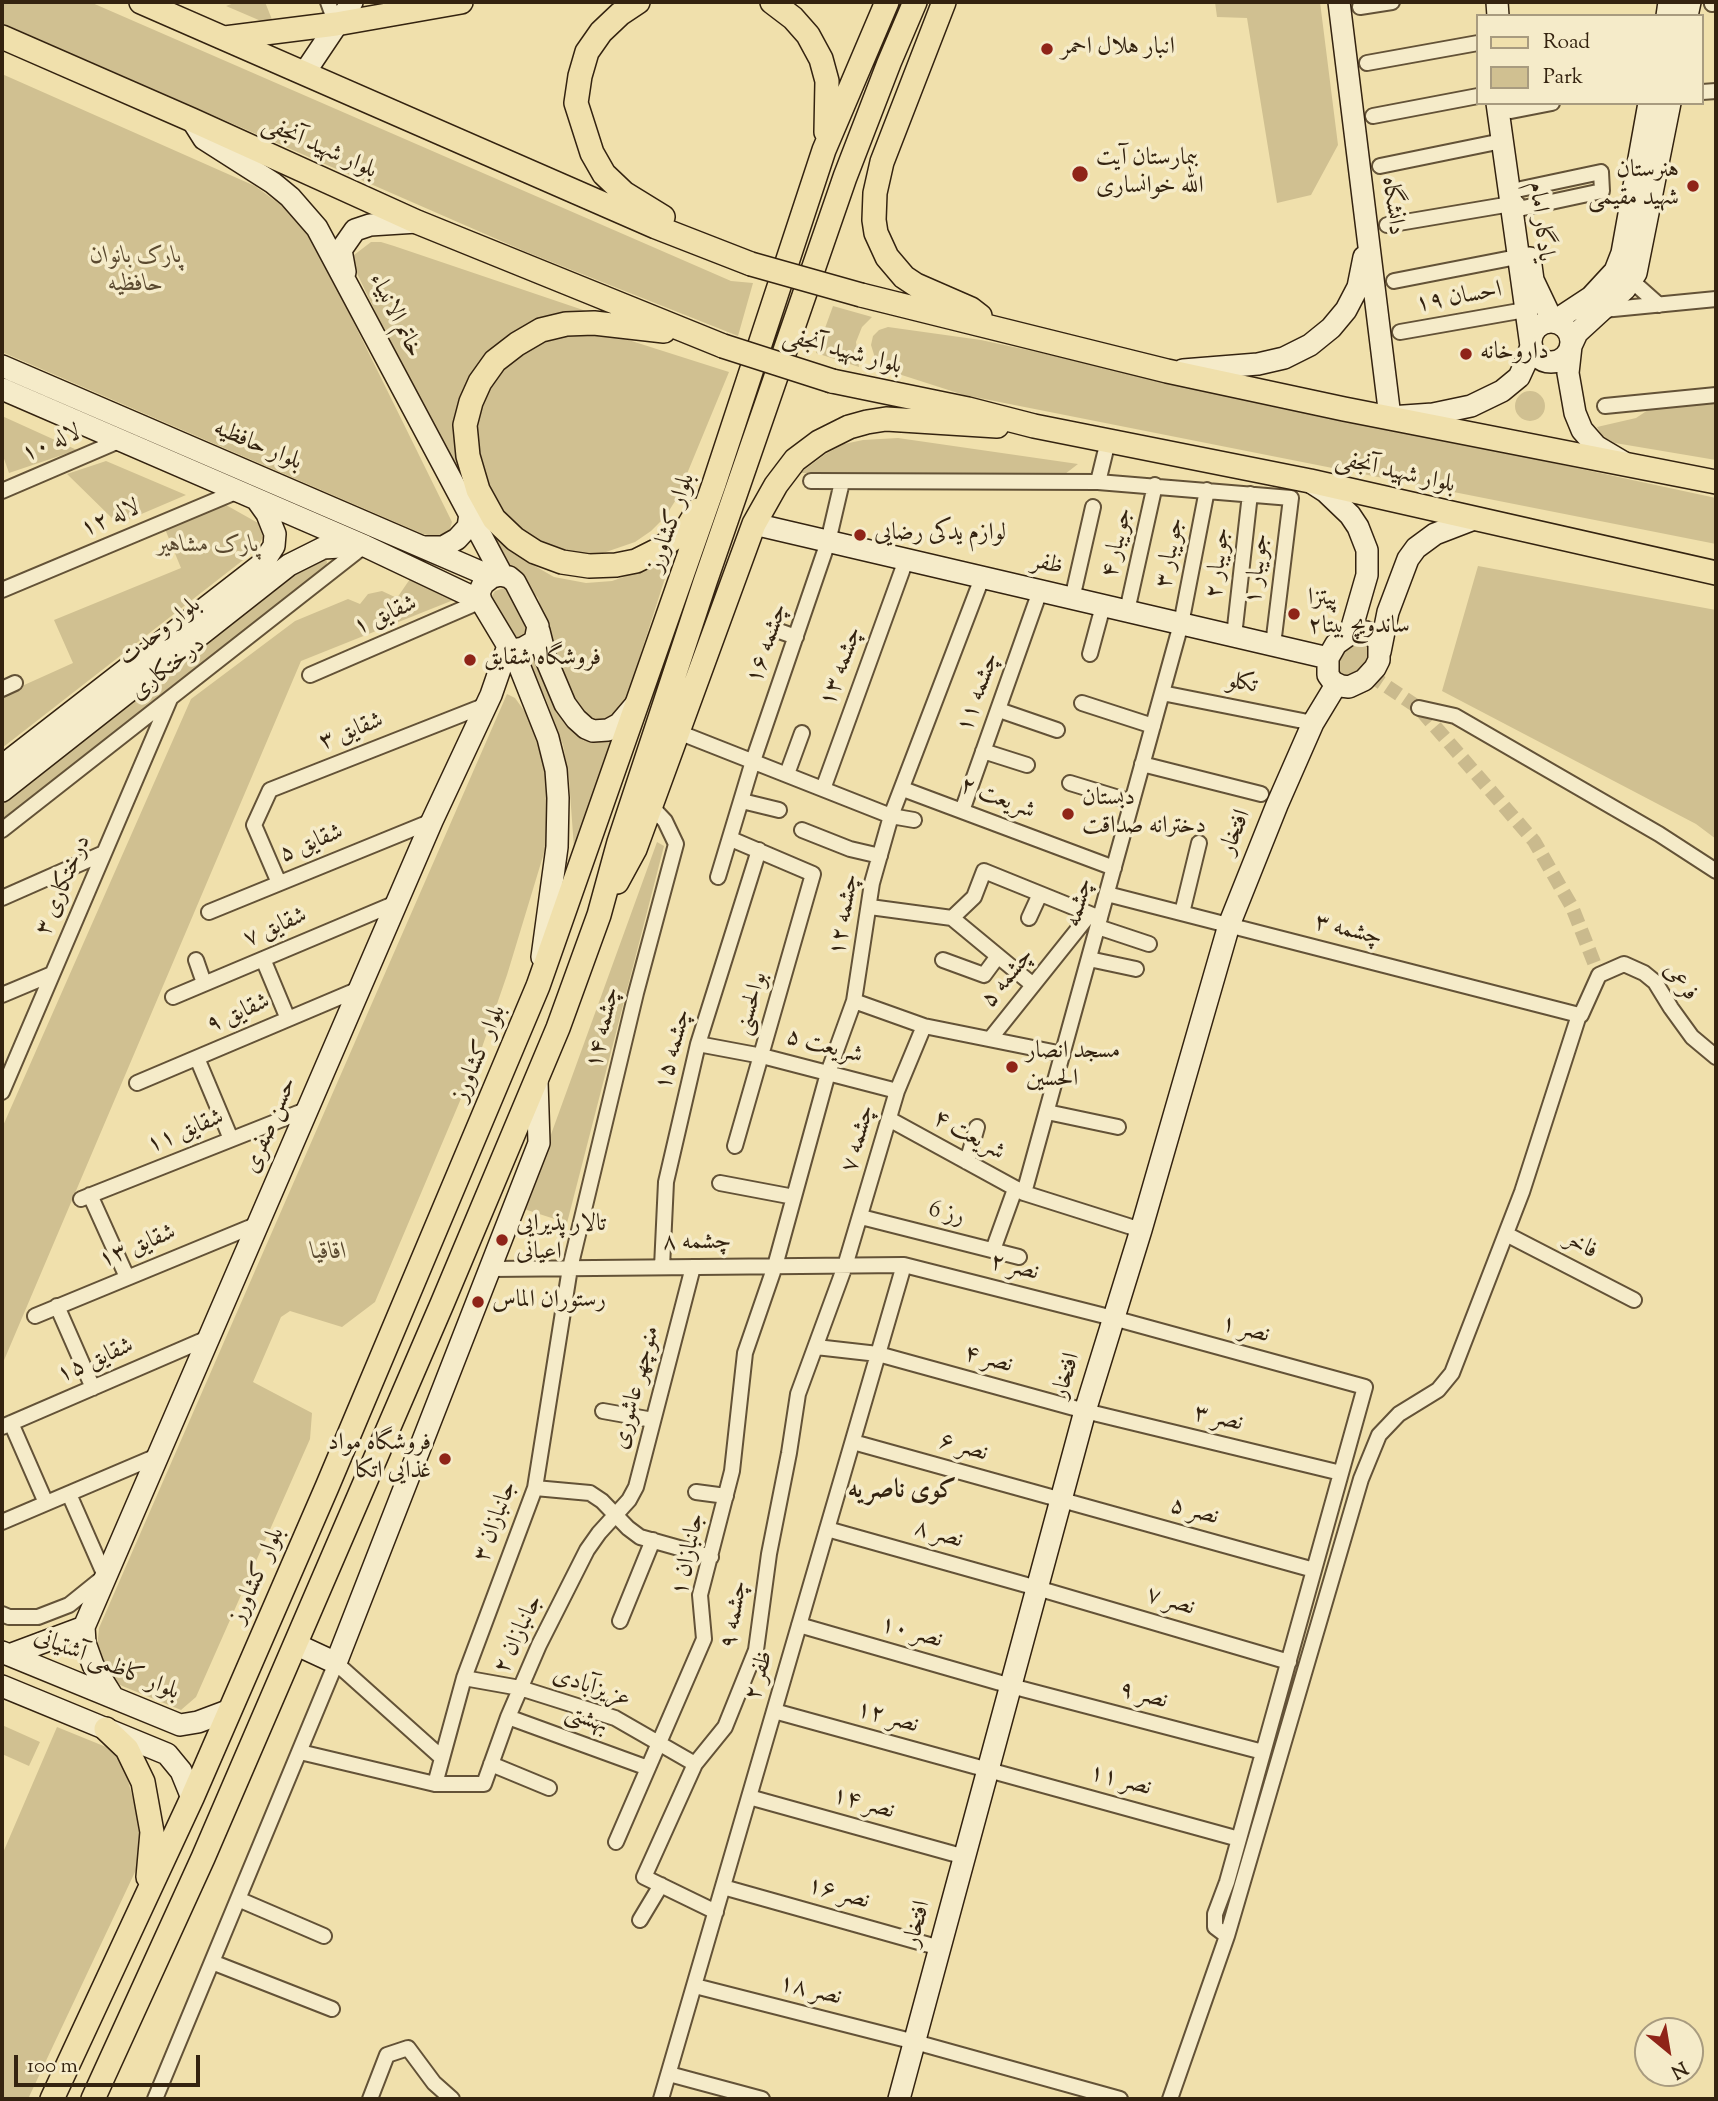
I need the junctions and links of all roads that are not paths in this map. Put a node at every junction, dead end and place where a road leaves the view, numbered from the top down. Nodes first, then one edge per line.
1 (141, 2) edge
2 (352, 2) edge
3 (461, 2) edge
4 (638, 2) edge
5 (772, 2) edge
6 (887, 2) edge
7 (915, 2) edge
8 (944, 2) edge
9 (1339, 2) edge
10 (1392, 2) edge
11 (1360, 7) dead end
12 (332, 13) edge
13 (2, 37) edge
14 (224, 38) junction
15 (1476, 43) edge
16 (1367, 63) dead end
17 (305, 72) junction
18 (1476, 96) edge
19 (1650, 105) edge
20 (1670, 105) edge
21 (1506, 106) edge
22 (1373, 116) dead end
23 (192, 120) junction
24 (1502, 141) junction
25 (824, 150) junction
26 (1380, 166) dead end
27 (1519, 201) junction
28 (417, 222) junction
29 (1377, 230) junction
30 (714, 248) junction
31 (1517, 257) junction
32 (347, 281) junction
33 (1394, 281) dead end
34 (1632, 281) junction
35 (1716, 299) edge
36 (1658, 304) junction
37 (1525, 310) junction
38 (1602, 310) junction
39 (1553, 321) junction
40 (997, 329) junction
41 (1400, 332) dead end
42 (690, 333) junction
43 (1531, 346) junction
44 (1570, 346) junction
45 (2, 366) edge
46 (1167, 370) junction
47 (4, 391) edge
48 (1716, 395) edge
49 (1605, 406) dead end
50 (1390, 417) junction
51 (1034, 426) junction
52 (121, 440) junction
53 (1108, 441) junction
54 (1628, 465) junction
55 (811, 481) dead end
56 (1310, 481) junction
57 (842, 482) junction
58 (1098, 482) junction
59 (1716, 482) edge
60 (714, 484) junction
61 (1155, 485) junction
62 (1207, 490) junction
63 (2, 491) edge
64 (1250, 494) junction
65 (248, 496) junction
66 (1093, 507) dead end
67 (470, 514) junction
68 (1474, 519) junction
69 (754, 524) junction
70 (828, 542) junction
71 (365, 546) junction
72 (424, 547) junction
73 (906, 560) junction
74 (1716, 573) edge
75 (497, 576) junction
76 (982, 578) junction
77 (2, 590) edge
78 (1040, 591) junction
79 (1072, 599) junction
80 (481, 601) junction
81 (1103, 606) junction
82 (1127, 611) junction
83 (1181, 624) junction
84 (539, 631) junction
85 (779, 631) dead end
86 (1350, 634) junction
87 (796, 636) junction
88 (1234, 636) junction
89 (1273, 645) junction
90 (510, 648) junction
91 (1380, 652) junction
92 (1090, 654) dead end
93 (1328, 658) junction
94 (310, 675) dead end
95 (1336, 684) junction
96 (1162, 693) junction
97 (171, 697) junction
98 (488, 700) junction
99 (639, 700) junction
100 (1082, 703) dead end
101 (536, 704) junction
102 (1419, 708) dead end
103 (999, 710) junction
104 (1313, 723) junction
105 (1153, 726) junction
106 (1057, 730) dead end
107 (678, 732) junction
108 (802, 733) dead end
109 (983, 751) junction
110 (753, 761) junction
111 (1142, 764) junction
112 (1027, 765) dead end
113 (2, 766) edge
114 (787, 775) junction
115 (1070, 783) dead end
116 (823, 789) junction
117 (902, 789) junction
118 (2, 791) edge
119 (1261, 794) dead end
120 (742, 801) junction
121 (1132, 802) junction
122 (651, 806) junction
123 (779, 810) dead end
124 (962, 811) junction
125 (891, 816) junction
126 (914, 820) dead end
127 (432, 821) junction
128 (2, 830) edge
129 (802, 830) dead end
130 (731, 839) junction
131 (1199, 843) dead end
132 (759, 850) junction
133 (104, 853) junction
134 (880, 856) junction
135 (1114, 868) junction
136 (1716, 871) edge
137 (718, 877) dead end
138 (279, 883) junction
139 (1040, 894) junction
140 (1107, 894) junction
141 (2, 898) edge
142 (396, 903) junction
143 (870, 907) junction
144 (209, 912) dead end
145 (1182, 913) junction
146 (599, 915) junction
147 (952, 918) junction
148 (1029, 918) dead end
149 (1096, 920) junction
150 (1229, 925) junction
151 (1149, 944) dead end
152 (998, 956) junction
153 (263, 959) junction
154 (1089, 959) junction
155 (196, 960) dead end
156 (943, 960) dead end
157 (1136, 970) dead end
158 (52, 974) junction
159 (204, 983) junction
160 (1033, 985) junction
161 (538, 986) junction
162 (359, 989) junction
163 (2, 995) edge
164 (173, 997) dead end
165 (854, 1001) junction
166 (1579, 1015) junction
167 (288, 1019) junction
168 (924, 1026) junction
169 (990, 1039) junction
170 (698, 1044) junction
171 (20, 1049) junction
172 (1063, 1054) junction
173 (762, 1056) junction
174 (2, 1057) edge
175 (1716, 1057) edge
176 (197, 1058) junction
177 (828, 1073) junction
178 (537, 1081) junction
179 (137, 1083) dead end
180 (897, 1091) junction
181 (2, 1092) edge
182 (307, 1109) junction
183 (1047, 1112) junction
184 (889, 1119) junction
185 (977, 1127) dead end
186 (1118, 1127) dead end
187 (231, 1139) junction
188 (734, 1146) dead end
189 (967, 1162) junction
190 (720, 1183) dead end
191 (1020, 1191) junction
192 (794, 1197) junction
193 (861, 1217) junction
194 (258, 1223) junction
195 (1141, 1230) junction
196 (1506, 1234) junction
197 (993, 1250) junction
198 (1019, 1257) dead end
199 (904, 1265) junction
200 (775, 1266) junction
201 (845, 1266) junction
202 (662, 1267) junction
203 (693, 1267) junction
204 (570, 1268) junction
205 (491, 1269) junction
206 (127, 1278) junction
207 (1634, 1300) dead end
208 (57, 1306) junction
209 (35, 1315) dead end
210 (1113, 1318) junction
211 (208, 1338) junction
212 (816, 1347) junction
213 (878, 1354) junction
214 (93, 1388) junction
215 (603, 1411) dead end
216 (1085, 1412) junction
217 (653, 1420) junction
218 (6, 1425) edge
219 (853, 1442) junction
220 (157, 1456) junction
221 (1341, 1473) junction
222 (535, 1488) junction
223 (696, 1492) dead end
224 (69, 1494) junction
225 (726, 1496) junction
226 (1061, 1500) junction
227 (46, 1503) junction
228 (615, 1514) junction
229 (2, 1522) edge
230 (827, 1529) junction
231 (653, 1540) junction
232 (711, 1557) junction
233 (1314, 1570) junction
234 (105, 1576) junction
235 (1037, 1588) junction
236 (2, 1614) edge
237 (620, 1621) dead end
238 (799, 1625) junction
239 (84, 1627) junction
240 (295, 1644) junction
241 (6, 1653) edge
242 (1289, 1662) junction
243 (336, 1663) junction
244 (464, 1678) junction
245 (2, 1686) edge
246 (1011, 1686) junction
247 (520, 1688) junction
248 (113, 1697) junction
249 (230, 1710) junction
250 (774, 1711) junction
251 (508, 1717) junction
252 (180, 1725) junction
253 (106, 1729) junction
254 (659, 1741) junction
255 (300, 1752) junction
256 (1263, 1752) junction
257 (167, 1754) junction
258 (441, 1758) junction
259 (491, 1764) junction
260 (695, 1764) junction
261 (648, 1768) junction
262 (988, 1770) junction
263 (435, 1784) junction
264 (549, 1788) dead end
265 (749, 1797) junction
266 (192, 1798) junction
267 (1240, 1839) junction
268 (616, 1842) dead end
269 (965, 1857) junction
270 (661, 1885) junction
271 (723, 1887) junction
272 (238, 1899) junction
273 (143, 1903) junction
274 (716, 1912) junction
275 (640, 1920) dead end
276 (324, 1936) dead end
277 (1227, 1936) junction
278 (940, 1948) junction
279 (212, 1962) junction
280 (695, 1986) junction
281 (332, 2009) dead end
282 (915, 2042) junction
283 (669, 2074) junction
284 (52, 2099) edge
285 (93, 2099) edge
286 (155, 2099) edge
287 (370, 2099) edge
288 (452, 2099) edge
289 (662, 2099) edge
290 (762, 2099) edge
291 (899, 2099) edge
292 (1120, 2099) edge
293 (1170, 2099) edge

1 - 14 main road
2 - 12 street
3 - 12 main road
4 - 30 main road
5 - 25 main road
6 - 25 main road, بلوار کشاورز
7 - 146 main road, بلوار کشاورز
8 - 40 main road
9 - 29 street, دانشگاه
10 - 11 street
12 - 14 main road
12 - 17 street
13 - 23 main road, بلوار شهید آنجفی
14 - 17 main road
15 - 16 street
17 - 30 main road
18 - 22 street
19 - 39 street
20 - 34 street
21 - 24 street, یادگار امام
21 - 27 street, یادگار امام
23 - 28 main road, بلوار شهید آنجفی
23 - 32 street, خاتم الانبیاء
24 - 26 street
24 - 27 street, یادگار امام
25 - 60 main road, بلوار کشاورز
27 - 27 street
27 - 29 street
27 - 31 street, یادگار امام
27 - 39 street, یادگار امام
28 - 32 street
28 - 42 main road, بلوار شهید آنجفی
29 - 46 street
29 - 50 street, دانشگاه
30 - 40 main road, bridge
31 - 33 street
31 - 37 street, یادگار امام
32 - 67 street, خاتم الانبیاء
34 - 36 street
34 - 38 street
35 - 36 street
36 - 38 street
37 - 41 street, احسان ۱۹
37 - 43 street, یادگار امام
38 - 44 street
39 - 43 street
39 - 44 street
40 - 46 main road
42 - 51 main road, بلوار شهید آنجفی, bridge
42 - 60 main road
43 - 44 street
43 - 50 street
44 - 54 street
45 - 72 street, بلوار حافظیه
46 - 50 main road
47 - 52 street, بلوار حافظیه
48 - 49 street
50 - 54 main road
51 - 53 main road, بلوار شهید آنجفی
51 - 69 main road
52 - 63 street, لاله ۱۰
52 - 65 street, بلوار حافظیه
53 - 56 main road, بلوار شهید آنجفی
53 - 58 street
54 - 59 main road
55 - 57 street
56 - 68 main road, بلوار شهید آنجفی
56 - 86 street
57 - 58 street
57 - 70 street, چشمه ۱۶
58 - 61 street
60 - 99 main road, بلوار کشاورز
61 - 62 street
61 - 82 street, جویبار ۴
62 - 64 street
62 - 83 street, جویبار ۳
64 - 88 street, جویبار ۲
64 - 89 street, جویبار ۱
65 - 71 street, بلوار حافظیه
65 - 77 street, لاله ۱۲
65 - 113 street, بلوار وحدت
66 - 79 street
67 - 72 street
67 - 75 street, خاتم الانبیاء
68 - 74 main road, بلوار شهید آنجفی
68 - 91 street
69 - 70 street, ظفر
69 - 107 main road
70 - 73 street, ظفر
70 - 87 street, چشمه ۱۶
71 - 80 street, بلوار حافظیه
71 - 97 street, درختکاری
71 - 118 street, بلوار وحدت
72 - 75 street, بلوار حافظیه
73 - 76 street, ظفر
73 - 116 street, چشمه ۱۳
75 - 80 street
75 - 84 street
76 - 78 street, ظفر
76 - 117 street, چشمه ۱۲
78 - 79 street, ظفر
78 - 103 street, چشمه ۱۱
79 - 81 street, ظفر
80 - 90 street
80 - 94 street, شقایق ۱
81 - 82 street, ظفر
81 - 92 street
82 - 83 street, ظفر
83 - 88 street, ظفر
83 - 96 street, چشمه
84 - 90 street
84 - 99 street
85 - 87 street
86 - 91 street
86 - 93 street
87 - 110 street, چشمه ۱۶
88 - 89 street, ظفر
89 - 93 street, ظفر
90 - 98 street, حسن صفری
90 - 101 street
91 - 95 street
93 - 95 street
95 - 104 street, افتخار
96 - 104 street, تکلو
96 - 105 street, چشمه
97 - 128 street, درختکاری
97 - 133 street, درختکاری ۳
98 - 101 street
98 - 127 street, حسن صفری
98 - 138 street, شقایق ۳
99 - 161 main road, بلوار کشاورز
100 - 105 street
101 - 161 street
102 - 136 street
103 - 106 street
103 - 109 street, چشمه ۱۱
104 - 150 street, افتخار
105 - 111 street, چشمه
107 - 110 street
107 - 122 main road
108 - 114 street
109 - 112 street
109 - 124 street, چشمه ۱۱
110 - 114 street
110 - 120 street, چشمه ۱۶
111 - 119 street
111 - 121 street, چشمه
114 - 116 street
115 - 121 street
116 - 125 street
117 - 124 street, شریعت ۲
117 - 125 street, چشمه ۱۲
120 - 123 street
120 - 130 street, چشمه ۱۶
121 - 135 street, چشمه
122 - 146 main road
122 - 204 street, چشمه ۱۴
124 - 135 street, شریعت ۲
125 - 126 street
125 - 134 street, چشمه ۱۲
127 - 138 street, شقایق ۵
127 - 142 street, حسن صفری
129 - 134 street
130 - 132 street
130 - 137 street, چشمه ۱۶
131 - 145 street
132 - 170 street, چشمه ۱۵
132 - 173 street, بوالحسنی
133 - 141 street
133 - 158 street, درختکاری ۳
134 - 143 street, چشمه ۱۲
135 - 140 street, چشمه
138 - 144 street, شقایق ۵
139 - 147 street
139 - 148 street
139 - 149 street
140 - 145 street, چشمه ۳
140 - 149 street, چشمه
142 - 153 street, شقایق ۷
142 - 162 street, حسن صفری
143 - 147 street
143 - 165 street, چشمه ۱۲
145 - 150 street, چشمه ۳
146 - 178 main road, بلوار کشاورز
147 - 152 street
149 - 151 street
149 - 154 street, چشمه
149 - 160 street, چشمه ۵
150 - 166 street, چشمه ۳
150 - 195 street, افتخار
152 - 156 street
152 - 160 street
153 - 159 street, شقایق ۷
153 - 167 street
154 - 157 street
154 - 172 street, چشمه
155 - 159 street
158 - 163 street
158 - 171 street, درختکاری ۳
159 - 164 street, شقایق ۷
160 - 169 street, چشمه ۵
161 - 249 main road, بلوار کشاورز
162 - 167 street, شقایق ۹
162 - 182 street, حسن صفری
165 - 168 street
165 - 177 street, چشمه ۱۲
166 - 175 street, فرعی
166 - 196 street
167 - 176 street, شقایق ۹
168 - 169 street
168 - 180 street, چشمه ۷
169 - 172 street
170 - 173 street, شریعت ۵
170 - 202 street, چشمه ۱۵
171 - 174 street
171 - 181 street, درختکاری ۳
172 - 183 street, چشمه
173 - 177 street, شریعت ۵
173 - 188 street, بوالحسنی
176 - 179 street, شقایق ۹
176 - 187 street
177 - 180 street, شریعت ۵
177 - 192 street, چشمه ۱۲
178 - 205 street
178 - 240 main road, بلوار کشاورز
180 - 184 street, چشمه ۷
182 - 187 street, شقایق ۱۱
182 - 194 street, حسن صفری
183 - 186 street
183 - 191 street, چشمه
184 - 189 street, شریعت ۴
184 - 193 street, چشمه ۷
185 - 189 street
187 - 206 street, شقایق ۱۱
189 - 191 street, شریعت ۴
190 - 192 street
191 - 195 street, شریعت ۴
191 - 197 street, چشمه
192 - 200 street, چشمه ۱۲
193 - 197 street, رز 6
193 - 201 street, چشمه ۷
194 - 206 street, شقایق ۱۳
194 - 211 street, حسن صفری
195 - 210 street, افتخار
196 - 207 street, فاخر
196 - 277 street
197 - 198 street, رز 6
199 - 201 street, چشمه ۸
199 - 210 street, نصر ۲
199 - 213 street, ظفر ۲
200 - 201 street, چشمه ۸
200 - 203 street, چشمه ۸
200 - 225 street, جانبازان ۱
201 - 212 street, چشمه ۹
202 - 203 street, چشمه ۸
202 - 204 street, چشمه ۸
203 - 217 street, منوچهر عاشوری
204 - 205 street, چشمه ۸
204 - 222 street, جانبازان ۳
205 - 243 street
206 - 208 street, شقایق ۱۳
208 - 209 street, شقایق ۱۳
208 - 214 street
210 - 216 street, افتخار
210 - 221 street, نصر ۱
211 - 214 street, شقایق ۱۵
211 - 220 street, حسن صفری
212 - 213 street, نصر ۴
212 - 260 street, چشمه ۹
213 - 216 street, نصر ۴
213 - 219 street, ظفر ۲
214 - 218 street, شقایق ۱۵
215 - 217 street
216 - 221 street, نصر ۳
216 - 226 street, افتخار
217 - 228 street, منوچهر عاشوری
218 - 227 street
219 - 226 street, نصر ۶
219 - 230 street, ظفر ۲
220 - 224 street
220 - 234 street, حسن صفری
221 - 233 street
222 - 228 street
222 - 244 street, جانبازان ۳
223 - 225 street
224 - 227 street
224 - 234 street
225 - 232 street, جانبازان ۱
226 - 233 street, نصر ۵
226 - 235 street, افتخار
227 - 229 street
228 - 231 street
228 - 247 street, جانبازان ۲
230 - 235 street, نصر ۸
230 - 238 street, ظفر ۲
231 - 232 street
231 - 237 street
232 - 254 street, جانبازان ۱
233 - 242 street
234 - 236 street
234 - 239 street, حسن صفری
235 - 242 street, نصر ۷
235 - 246 street, افتخار
238 - 246 street, نصر ۱۰
238 - 250 street, ظفر ۲
239 - 241 street
239 - 248 street
240 - 243 street
240 - 285 main road, بلوار کشاورز
241 - 248 street, بلوار کاظمی آشتیانی
242 - 256 street
243 - 255 street
243 - 258 street
244 - 247 street, عزیزآبادی
244 - 258 street, جانبازان ۳
245 - 253 street
246 - 256 street, نصر ۹
246 - 262 street, افتخار
247 - 251 street, جانبازان ۲
247 - 254 street, عزیزآبادی
248 - 252 street, بلوار کاظمی آشتیانی
249 - 252 street, بلوار کاظمی آشتیانی
249 - 266 main road, بلوار کشاورز
250 - 262 street, نصر ۱۲
250 - 265 street, ظفر ۲
251 - 259 street, جانبازان ۲
251 - 261 street, بهشتی
252 - 257 street
253 - 257 street
253 - 273 main road
254 - 260 street, عزیزآبادی
254 - 261 street, جانبازان ۱
255 - 263 street
255 - 272 street
256 - 267 street
257 - 266 street
258 - 263 street, جانبازان ۳
259 - 263 street, جانبازان ۲
259 - 264 street
260 - 270 street, چشمه ۹
261 - 268 street, جانبازان ۱
262 - 267 street, نصر ۱۱
262 - 269 street, افتخار
265 - 269 street, نصر ۱۴
265 - 271 street, ظفر ۲
266 - 273 main road, بلوار کشاورز
267 - 277 street
269 - 278 street, افتخار
270 - 274 street
270 - 275 street
271 - 274 street, ظفر ۲
271 - 278 street, نصر ۱۶
272 - 276 street
272 - 279 street
273 - 284 main road, بلوار کشاورز
274 - 280 street, ظفر ۲
277 - 293 street
278 - 282 street, افتخار
279 - 281 street
279 - 286 street
280 - 282 street, نصر ۱۸
280 - 283 street, ظفر ۲
282 - 291 street, افتخار
282 - 292 street, نصر ۱۸
283 - 289 street, ظفر ۲
283 - 290 street
287 - 288 street

